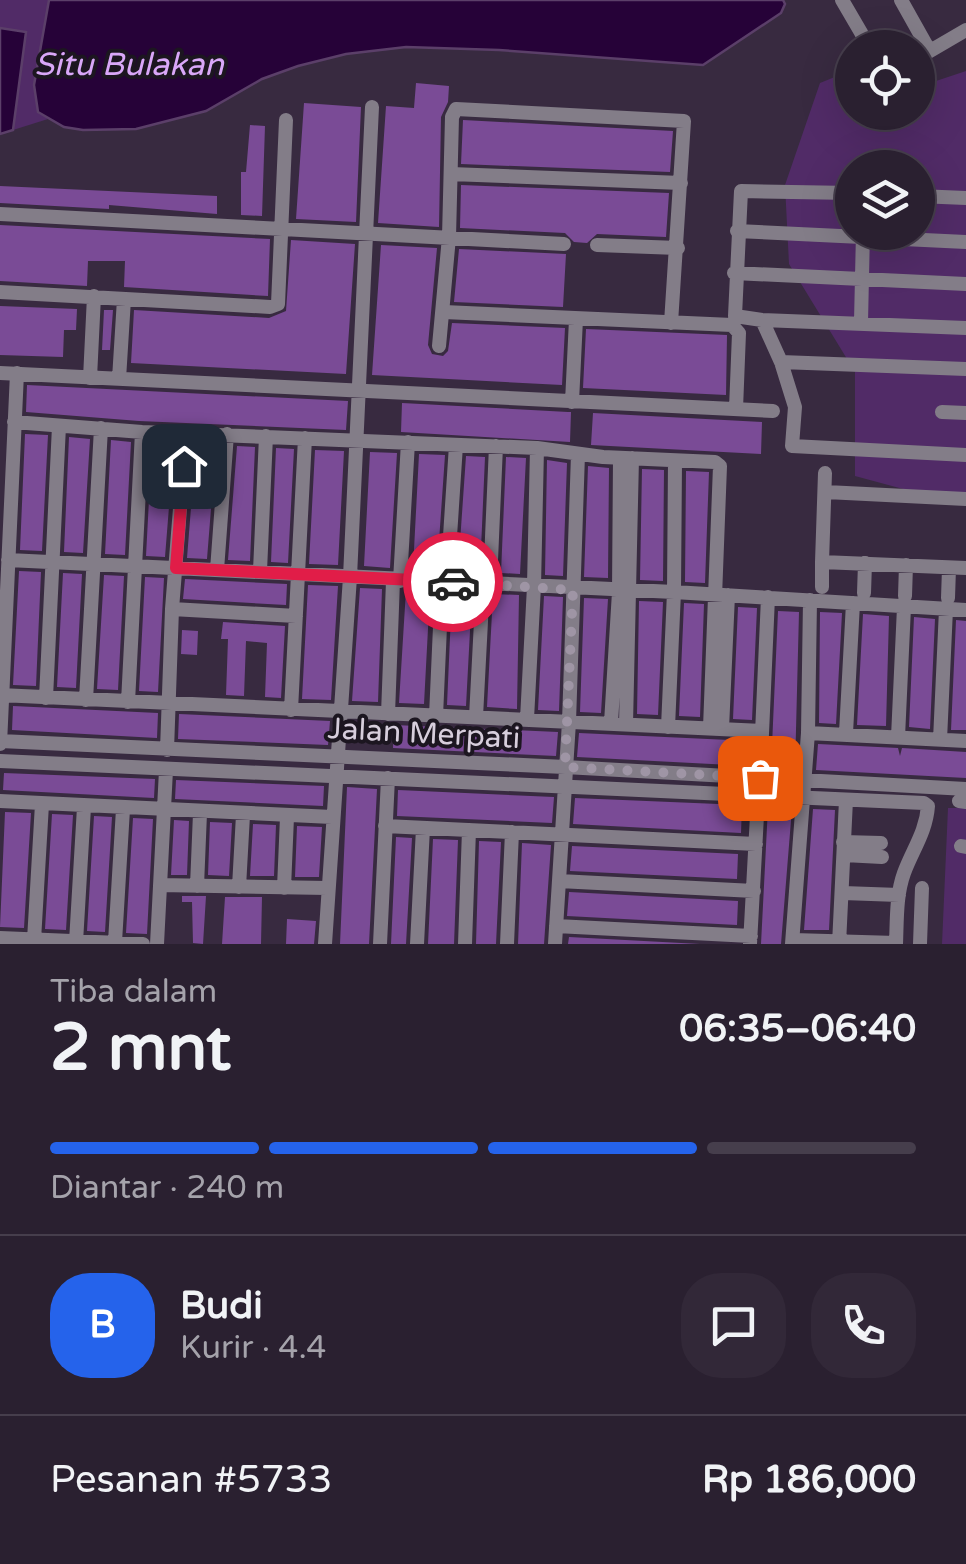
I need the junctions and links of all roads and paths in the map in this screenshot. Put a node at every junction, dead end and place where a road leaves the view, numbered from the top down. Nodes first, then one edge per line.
1 (842, 0) edge
2 (901, 0) edge
3 (860, 30) edge
4 (913, 30) edge
5 (966, 30) edge
6 (935, 47) edge
7 (372, 108) dead end
8 (286, 120) dead end
9 (451, 174) junction
10 (681, 183) junction
11 (835, 192) edge
12 (935, 197) edge
13 (966, 198) edge
14 (0, 214) edge
15 (282, 227) junction
16 (736, 231) junction
17 (364, 232) junction
18 (835, 234) edge
19 (449, 238) junction
20 (935, 240) edge
21 (966, 242) edge
22 (564, 244) dead end
23 (597, 245) dead end
24 (678, 248) junction
25 (863, 250) edge
26 (734, 273) junction
27 (862, 279) junction
28 (966, 284) edge
29 (0, 292) edge
30 (94, 296) junction
31 (124, 298) junction
32 (444, 312) junction
33 (576, 319) junction
34 (762, 320) junction
35 (862, 322) junction
36 (671, 323) junction
37 (966, 328) edge
38 (439, 346) dead end
39 (781, 362) junction
40 (966, 369) edge
41 (0, 373) edge
42 (17, 374) junction
43 (90, 378) junction
44 (119, 379) junction
45 (359, 390) junction
46 (572, 402) junction
47 (736, 409) junction
48 (773, 411) dead end
49 (942, 412) dead end
50 (966, 413) edge
51 (14, 422) junction
52 (59, 426) junction
53 (101, 428) junction
54 (142, 432) junction
55 (186, 432) junction
56 (227, 434) junction
57 (266, 436) junction
58 (305, 438) junction
59 (356, 441) junction
60 (408, 442) junction
61 (456, 445) junction
62 (496, 446) junction
63 (536, 448) junction
64 (578, 454) junction
65 (966, 455) edge
66 (626, 458) junction
67 (675, 461) junction
68 (825, 472) dead end
69 (826, 492) junction
70 (966, 499) edge
71 (8, 560) junction
72 (52, 562) junction
73 (822, 562) junction
74 (864, 563) junction
75 (93, 564) junction
76 (906, 565) junction
77 (135, 566) junction
78 (176, 568) junction
79 (949, 568) junction
80 (966, 568) edge
81 (217, 570) junction
82 (260, 571) junction
83 (298, 574) junction
84 (350, 577) junction
85 (397, 581) junction
86 (442, 582) junction
87 (487, 583) junction
88 (531, 586) junction
89 (822, 587) dead end
90 (573, 590) junction
91 (625, 592) junction
92 (674, 592) junction
93 (722, 595) junction
94 (768, 597) junction
95 (858, 598) junction
96 (810, 600) junction
97 (902, 603) junction
98 (947, 604) junction
99 (172, 609) junction
100 (966, 610) edge
101 (296, 616) junction
102 (2, 695) edge
103 (46, 698) junction
104 (86, 700) junction
105 (128, 702) junction
106 (169, 705) junction
107 (292, 710) junction
108 (342, 713) junction
109 (388, 714) junction
110 (432, 716) junction
111 (476, 717) junction
112 (524, 719) junction
113 (569, 722) junction
114 (618, 724) junction
115 (668, 726) junction
116 (716, 729) junction
117 (762, 731) junction
118 (808, 733) junction
119 (846, 733) junction
120 (894, 737) junction
121 (940, 740) junction
122 (966, 741) edge
123 (0, 742) edge
124 (167, 750) junction
125 (337, 756) junction
126 (0, 761) edge
127 (565, 767) junction
128 (166, 770) junction
129 (334, 776) junction
130 (388, 778) junction
131 (760, 778) junction
132 (803, 780) junction
133 (565, 787) junction
134 (758, 796) junction
135 (801, 798) junction
136 (964, 798) edge
137 (846, 800) junction
138 (0, 801) edge
139 (42, 804) junction
140 (84, 807) junction
141 (123, 808) junction
142 (164, 811) junction
143 (200, 813) junction
144 (242, 814) junction
145 (287, 817) junction
146 (332, 818) junction
147 (386, 826) junction
148 (427, 828) junction
149 (470, 830) junction
150 (515, 833) junction
151 (561, 836) junction
152 (756, 844) junction
153 (843, 849) junction
154 (882, 850) dead end
155 (425, 876) junction
156 (559, 881) junction
157 (160, 886) junction
158 (197, 886) junction
159 (239, 886) junction
160 (284, 888) junction
161 (327, 888) junction
162 (922, 888) dead end
163 (754, 891) junction
164 (842, 893) junction
165 (898, 895) junction
166 (556, 926) junction
167 (0, 938) edge
168 (34, 940) junction
169 (750, 940) edge
170 (76, 942) edge
171 (115, 942) edge
172 (792, 942) edge
173 (839, 943) edge
174 (143, 944) edge
175 (157, 944) edge
176 (325, 944) edge
177 (380, 944) edge
178 (418, 944) edge
179 (426, 944) edge
180 (465, 944) edge
181 (510, 944) edge
182 (555, 944) edge
183 (896, 944) edge
184 (920, 944) edge

1 - 3 street
2 - 4 street
5 - 6 street
7 - 17 street
8 - 15 street
9 - 10 street
9 - 10 street
9 - 19 street
10 - 24 street
11 - 16 street
12 - 13 street
14 - 15 street
15 - 17 street
15 - 31 street
16 - 18 street
16 - 26 street
17 - 19 street
17 - 45 street
19 - 22 street
19 - 32 street
20 - 21 street
23 - 24 street
24 - 36 street
25 - 27 street
26 - 27 street
26 - 34 street
27 - 28 street
27 - 35 street
29 - 30 street
30 - 31 street
30 - 43 street
31 - 44 street
32 - 33 street
32 - 38 street
33 - 36 street
33 - 46 street
34 - 35 street
34 - 39 street
35 - 37 street
36 - 47 street
39 - 40 street
39 - 65 street
41 - 42 street
42 - 43 street
42 - 51 street
43 - 44 street
44 - 45 street
45 - 46 street
45 - 59 street
46 - 47 street
47 - 48 street
49 - 50 street
51 - 52 street
51 - 71 street
52 - 53 street
52 - 72 street
53 - 54 street
53 - 75 street
54 - 55 street
54 - 77 street
55 - 56 street
55 - 78 street
56 - 57 street
56 - 81 street
57 - 58 street
57 - 82 street
58 - 59 street
58 - 83 street
59 - 60 street
59 - 84 street
60 - 61 street
60 - 85 street
61 - 62 street
61 - 86 street
62 - 63 street
62 - 87 street
63 - 64 street
63 - 88 street
64 - 66 street
64 - 90 street
66 - 67 street
66 - 91 street
67 - 92 street
67 - 93 street
68 - 69 street
69 - 70 street
69 - 73 street
71 - 72 street
71 - 102 street
72 - 75 street
72 - 103 street
73 - 74 street
73 - 89 street
74 - 76 street
74 - 95 street
75 - 77 street
75 - 104 street
76 - 79 street
76 - 97 street
77 - 78 street
77 - 105 street
78 - 81 street
78 - 99 street
79 - 80 street
79 - 98 street
81 - 82 street
82 - 83 street
83 - 84 street
83 - 101 street
84 - 85 street
84 - 108 street
85 - 86 street
85 - 109 street
86 - 87 street
86 - 110 street
87 - 88 street
87 - 111 street
88 - 90 street
88 - 112 street
90 - 91 street
90 - 113 street
91 - 92 street
91 - 114 street
92 - 93 street
92 - 115 street
93 - 94 street
93 - 116 street
94 - 96 street
94 - 117 street
95 - 96 street
95 - 97 street
95 - 119 street
96 - 118 street
97 - 98 street
97 - 120 street
98 - 100 street
98 - 121 street
99 - 101 street
99 - 106 street
101 - 107 street
102 - 103 street
102 - 123 street
103 - 104 street
104 - 105 street
105 - 106 street
106 - 107 street
106 - 124 street
107 - 108 street
108 - 109 street
108 - 125 street
109 - 110 street
110 - 111 street
111 - 112 street
112 - 113 street
113 - 114 street
113 - 127 street
114 - 115 street
115 - 116 street
116 - 117 street
117 - 131 street
118 - 119 street
118 - 132 street
119 - 120 street
120 - 121 street
121 - 122 street
123 - 124 street, Jalan Merpati
124 - 125 street, Jalan Merpati
125 - 127 street, Jalan Merpati
125 - 129 street
126 - 128 street
127 - 131 street, Jalan Merpati
127 - 133 street
128 - 129 street
128 - 142 street
129 - 130 street
129 - 146 street
130 - 133 street
130 - 147 street
131 - 132 street, Jalan Merpati
132 - 135 street
132 - 136 street, Jalan Merpati
133 - 134 street
133 - 151 street
134 - 135 street
134 - 152 street
135 - 137 street
135 - 172 street
137 - 153 street
137 - 165 street
138 - 139 street
139 - 140 street
139 - 168 street
140 - 141 street
140 - 170 street
141 - 142 street
141 - 171 street
142 - 143 street
142 - 157 street
143 - 144 street
143 - 158 street
144 - 145 street
144 - 159 street
145 - 146 street
145 - 160 street
146 - 161 street
147 - 148 street
147 - 177 street
148 - 149 street
148 - 155 street
149 - 150 street
149 - 180 street
150 - 151 street
150 - 181 street
151 - 152 street
151 - 156 street
152 - 163 street
153 - 154 street
153 - 164 street
155 - 178 street
155 - 179 street
156 - 163 street
156 - 166 street
157 - 158 street
157 - 175 street
158 - 159 street
159 - 160 street
160 - 161 street
161 - 176 street
162 - 184 street
163 - 169 street
164 - 165 street
164 - 173 street
165 - 183 street
166 - 169 street
166 - 182 street
167 - 168 street
168 - 170 street
170 - 171 street
171 - 174 street
172 - 173 street
173 - 183 street

